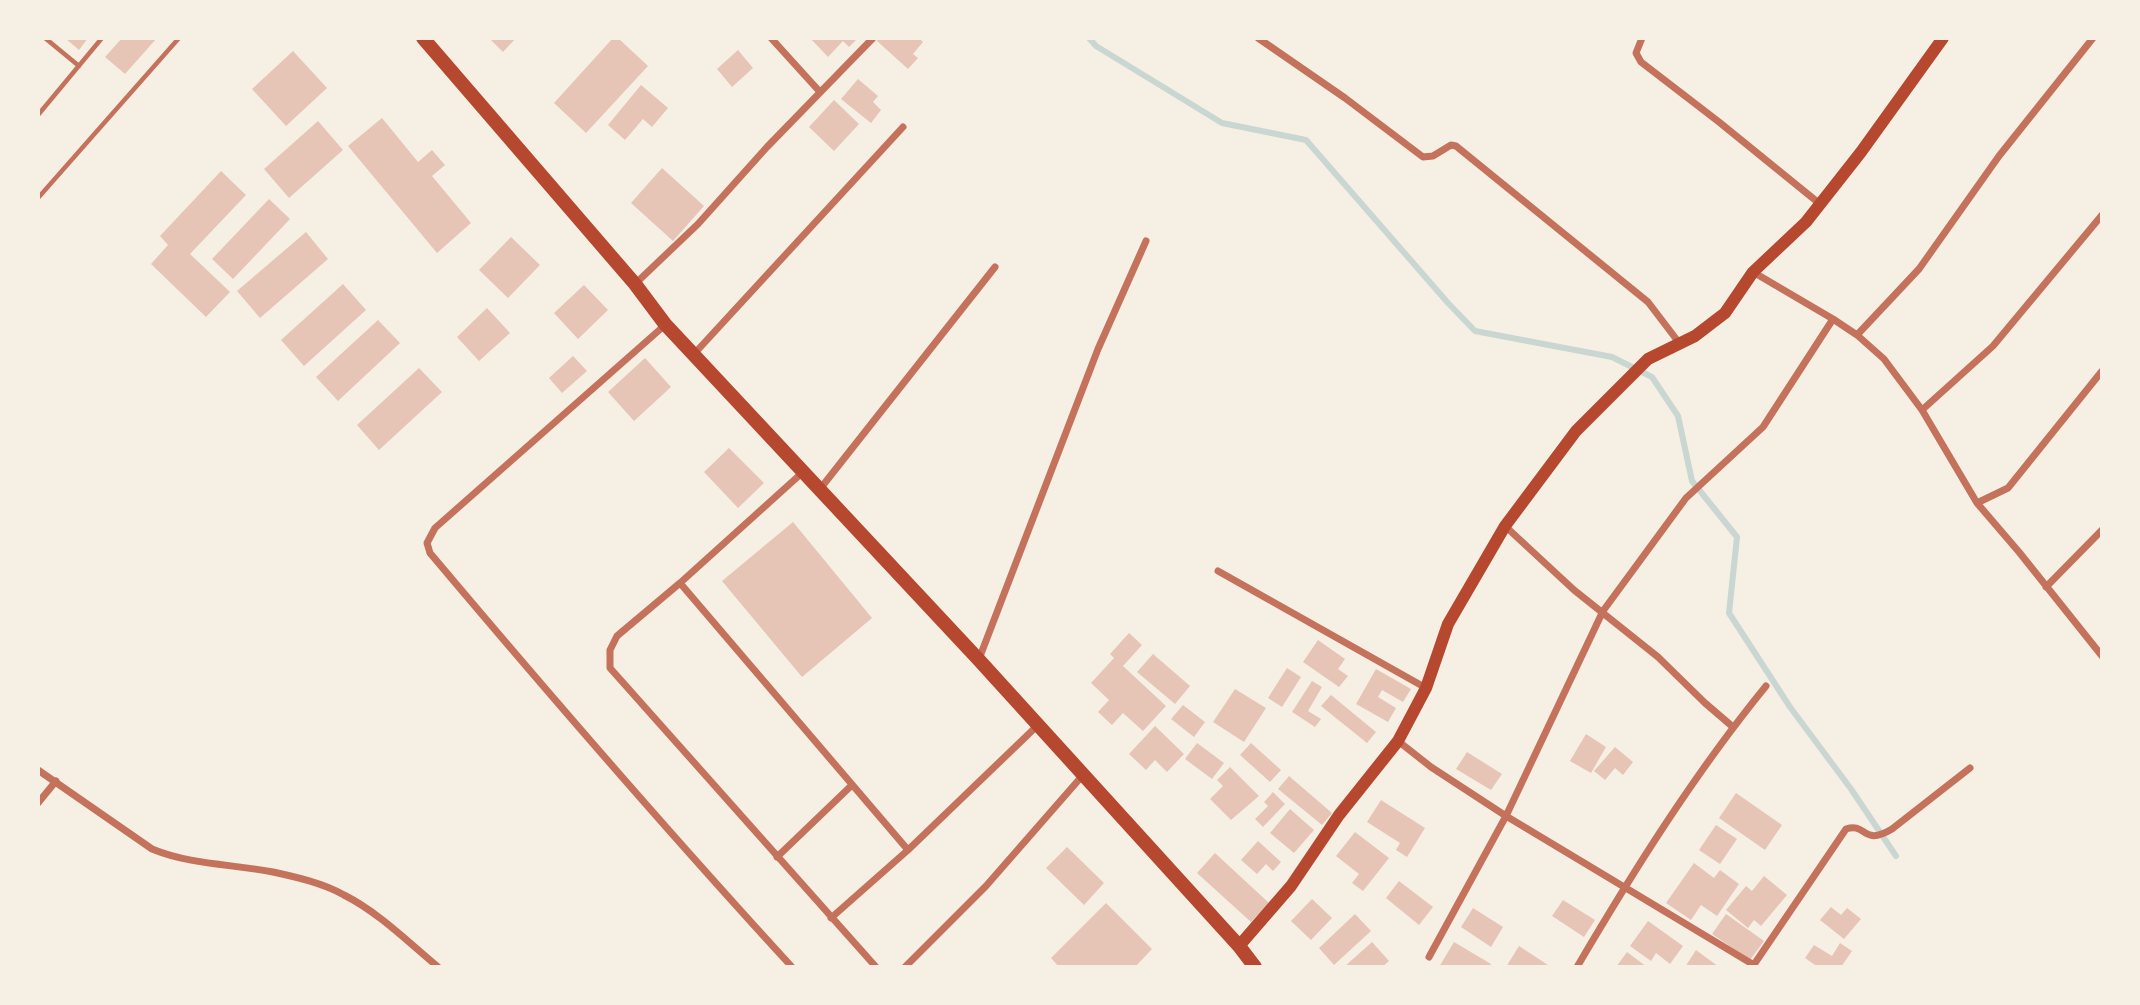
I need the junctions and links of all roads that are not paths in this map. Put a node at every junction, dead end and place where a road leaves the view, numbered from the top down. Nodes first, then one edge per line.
1 (46, 38) edge
2 (102, 38) edge
3 (179, 38) edge
4 (423, 38) edge
5 (771, 38) edge
6 (873, 38) edge
7 (1258, 38) edge
8 (1642, 38) edge
9 (1943, 38) edge
10 (2093, 38) edge
11 (79, 66) junction
12 (820, 92) junction
13 (38, 115) edge
14 (903, 127) dead end
15 (38, 198) edge
16 (1820, 204) junction
17 (2102, 215) edge
18 (1146, 241) dead end
19 (995, 267) dead end
20 (1753, 272) junction
21 (635, 284) junction
22 (1833, 319) junction
23 (665, 324) junction
24 (1857, 335) junction
25 (1680, 344) junction
26 (695, 354) junction
27 (2102, 371) edge
28 (1922, 410) junction
29 (803, 472) junction
30 (820, 489) junction
31 (1977, 503) junction
32 (1505, 526) junction
33 (2102, 530) edge
34 (1218, 572) dead end
35 (680, 583) junction
36 (2046, 587) junction
37 (1602, 611) junction
38 (2101, 654) edge
39 (979, 660) junction
40 (1766, 686) dead end
41 (1426, 688) junction
42 (1038, 725) junction
43 (1733, 727) junction
44 (1398, 741) junction
45 (1970, 768) dead end
46 (38, 770) edge
47 (1083, 775) junction
48 (56, 781) junction
49 (852, 785) junction
50 (38, 803) edge
51 (1507, 816) junction
52 (908, 850) junction
53 (777, 857) junction
54 (1624, 887) junction
55 (831, 918) junction
56 (1239, 946) junction
57 (1429, 957) dead end
58 (915, 963) edge
59 (1754, 966) edge
60 (438, 967) edge
61 (792, 967) edge
62 (876, 967) edge
63 (905, 967) edge
64 (1255, 967) edge
65 (1577, 967) edge

1 - 11 lane
2 - 11 lane
3 - 15 lane
4 - 21 main road
5 - 12 street
6 - 12 street
7 - 25 street
8 - 16 street
9 - 16 main road
10 - 24 street
11 - 13 lane
12 - 21 street
14 - 26 street
16 - 20 main road
17 - 28 street
18 - 39 street
19 - 30 street
20 - 22 street
20 - 25 main road
21 - 23 main road
22 - 24 street
22 - 37 street
23 - 26 main road
23 - 61 street
24 - 28 street
25 - 32 main road
26 - 29 main road
27 - 31 street
28 - 31 street
29 - 30 main road
29 - 35 street
30 - 39 main road
31 - 36 street
32 - 37 street
32 - 41 main road
33 - 36 street
34 - 41 street
35 - 49 street
35 - 53 street
36 - 38 street
37 - 43 street
37 - 51 street
39 - 42 main road
40 - 43 street
41 - 44 main road
42 - 47 main road
42 - 52 street
43 - 54 street
44 - 51 street
44 - 56 main road
45 - 59 street
46 - 48 street
47 - 56 main road
47 - 58 street
48 - 50 street
48 - 60 street
49 - 52 street
49 - 53 street
51 - 54 street
51 - 57 street
52 - 55 street
53 - 55 street
54 - 59 street
54 - 65 street
55 - 62 street
56 - 64 main road
58 - 63 street

